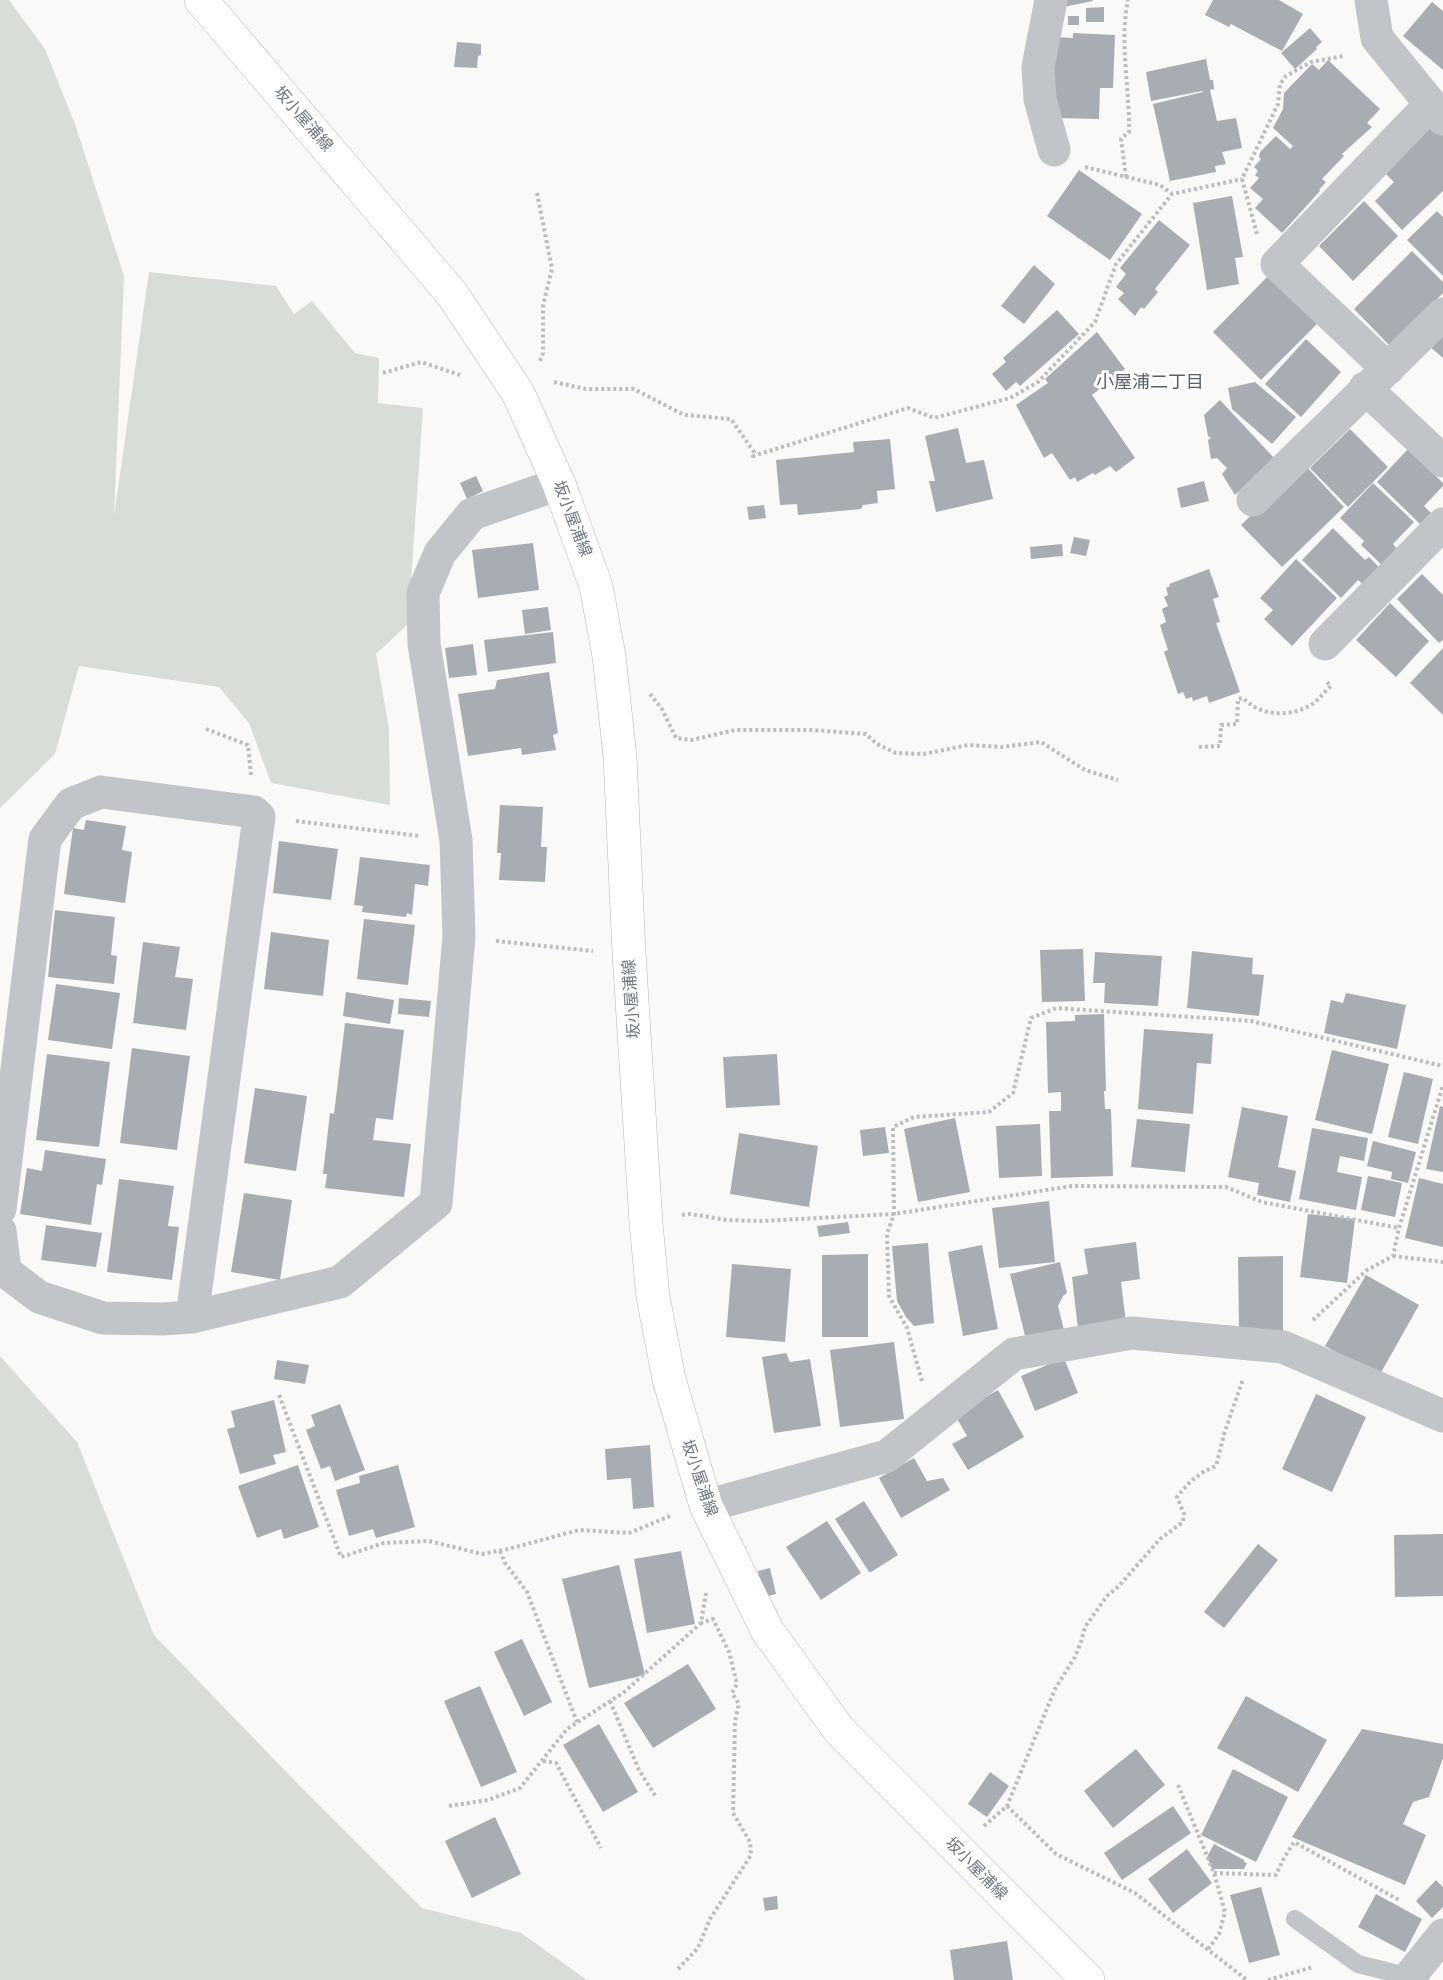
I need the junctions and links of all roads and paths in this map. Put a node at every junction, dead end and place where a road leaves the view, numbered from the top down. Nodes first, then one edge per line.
1 (201, 0) edge
2 (1051, 0) edge
3 (1128, 0) edge
4 (1371, 0) edge
5 (1377, 38) junction
6 (1437, 112) edge
7 (1054, 150) dead end
8 (1119, 176) dead end
9 (1126, 177) junction
10 (1242, 179) junction
11 (537, 193) dead end
12 (1172, 194) junction
13 (1277, 264) junction
14 (1443, 314) edge
15 (537, 370) dead end
16 (383, 373) dead end
17 (470, 378) dead end
18 (1377, 379) junction
19 (545, 380) dead end
20 (1443, 462) edge
21 (559, 484) junction
22 (1253, 500) dead end
23 (1443, 524) edge
24 (1325, 644) joint
25 (206, 729) dead end
26 (676, 738) dead end
27 (1199, 747) dead end
28 (1118, 780) dead end
29 (256, 814) junction
30 (456, 840) junction
31 (491, 941) dead end
32 (593, 951) dead end
33 (1443, 1066) edge
34 (1443, 1085) edge
35 (0, 1209) edge
36 (894, 1214) junction
37 (646, 1223) junction
38 (1399, 1228) junction
39 (0, 1231) edge
40 (1393, 1256) junction
41 (1443, 1262) edge
42 (192, 1317) junction
43 (1283, 1347) junction
44 (1235, 1377) dead end
45 (279, 1395) dead end
46 (1443, 1416) edge
47 (933, 1420) junction
48 (706, 1506) junction
49 (500, 1551) junction
50 (703, 1584) dead end
51 (700, 1623) junction
52 (610, 1701) junction
53 (577, 1722) junction
54 (542, 1761) junction
55 (1178, 1785) dead end
56 (656, 1797) dead end
57 (449, 1806) dead end
58 (1007, 1806) junction
59 (601, 1848) dead end
60 (957, 1850) junction
61 (1214, 1873) junction
62 (1401, 1900) dead end
63 (1295, 1919) dead end
64 (1443, 1935) edge
65 (1207, 1951) junction
66 (678, 1969) dead end
67 (1408, 1978) edge
68 (1088, 1980) edge
69 (1247, 1980) edge

1 - 21 main road, 坂小屋浦線
2 - 7 street
3 - 9 path
4 - 5 street
5 - 6 street
5 - 10 path
6 - 13 street
8 - 9 path
9 - 12 path
10 - 12 path
10 - 13 path
11 - 15 path
12 - 19 path
13 - 18 street
14 - 18 street
16 - 17 path
18 - 20 street
18 - 22 street
21 - 30 street
21 - 37 main road, 坂小屋浦線
23 - 24 street
24 - 27 path
25 - 29 path
26 - 28 path
29 - 30 path
29 - 35 street
29 - 42 street
30 - 42 street
31 - 32 path
33 - 36 path
34 - 38 path
36 - 37 path
36 - 38 path
36 - 47 path
37 - 48 main road, 坂小屋浦線
38 - 40 path
39 - 42 street
40 - 41 path
40 - 43 path
43 - 46 street
43 - 47 street
44 - 58 path
45 - 49 path
47 - 48 street
48 - 49 path
48 - 60 main road, 坂小屋浦線
49 - 53 path
50 - 51 path
51 - 52 path
51 - 66 path
52 - 53 path
52 - 56 path
53 - 54 path
54 - 57 path
54 - 59 path
55 - 61 path
58 - 60 path
58 - 65 path
60 - 68 main road, 坂小屋浦線
61 - 62 path
61 - 65 path
63 - 67 lane
64 - 67 street
65 - 69 path

